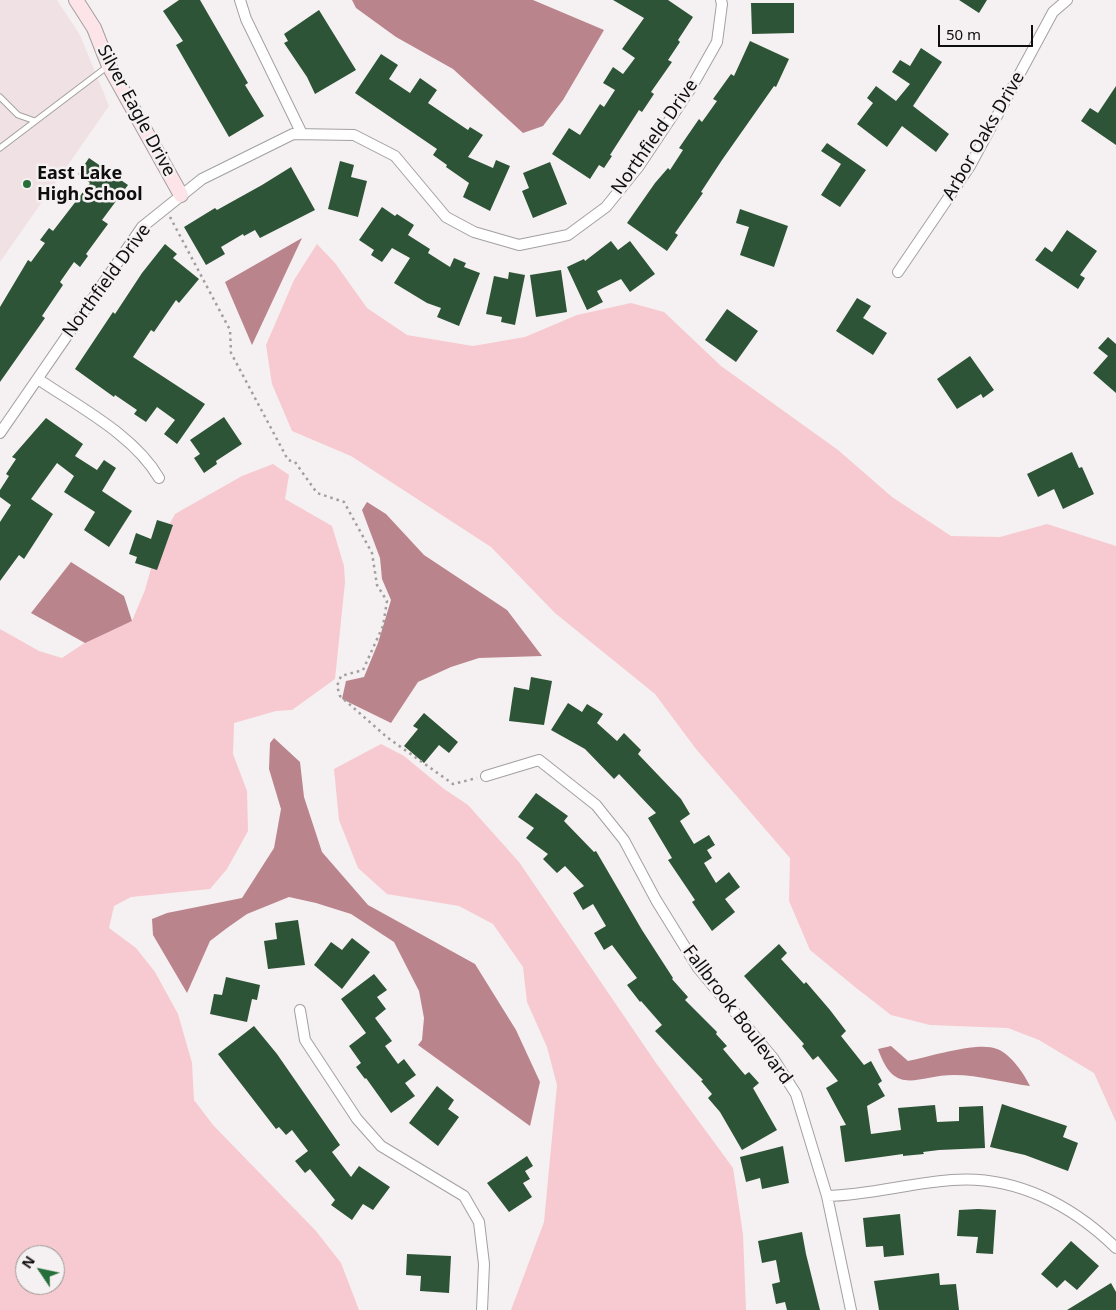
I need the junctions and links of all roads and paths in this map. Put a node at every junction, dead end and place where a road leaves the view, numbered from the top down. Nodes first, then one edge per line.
1 (76, 0) edge
2 (240, 0) edge
3 (720, 0) edge
4 (1067, 0) edge
5 (109, 66) junction
6 (0, 97) edge
7 (35, 121) junction
8 (302, 134) junction
9 (0, 148) edge
10 (181, 196) junction
11 (165, 208) junction
12 (898, 272) dead end
13 (38, 379) junction
14 (0, 433) edge
15 (158, 478) dead end
16 (486, 776) joint
17 (300, 1010) dead end
18 (827, 1196) junction
19 (1116, 1248) edge
20 (482, 1310) edge
21 (851, 1310) edge

1 - 5 street, Silver Eagle Drive
2 - 8 street
3 - 8 street, Northfield Drive
4 - 12 street, Arbor Oaks Drive
5 - 7 lane
5 - 10 street, Silver Eagle Drive
6 - 7 lane
7 - 9 lane
8 - 10 street, Northfield Drive
10 - 11 street, Northfield Drive
11 - 13 street, Northfield Drive
11 - 16 path
13 - 14 street, Northfield Drive
13 - 15 street
16 - 18 street, Fallbrook Boulevard
17 - 20 street
18 - 19 street
18 - 21 street, Fallbrook Boulevard

